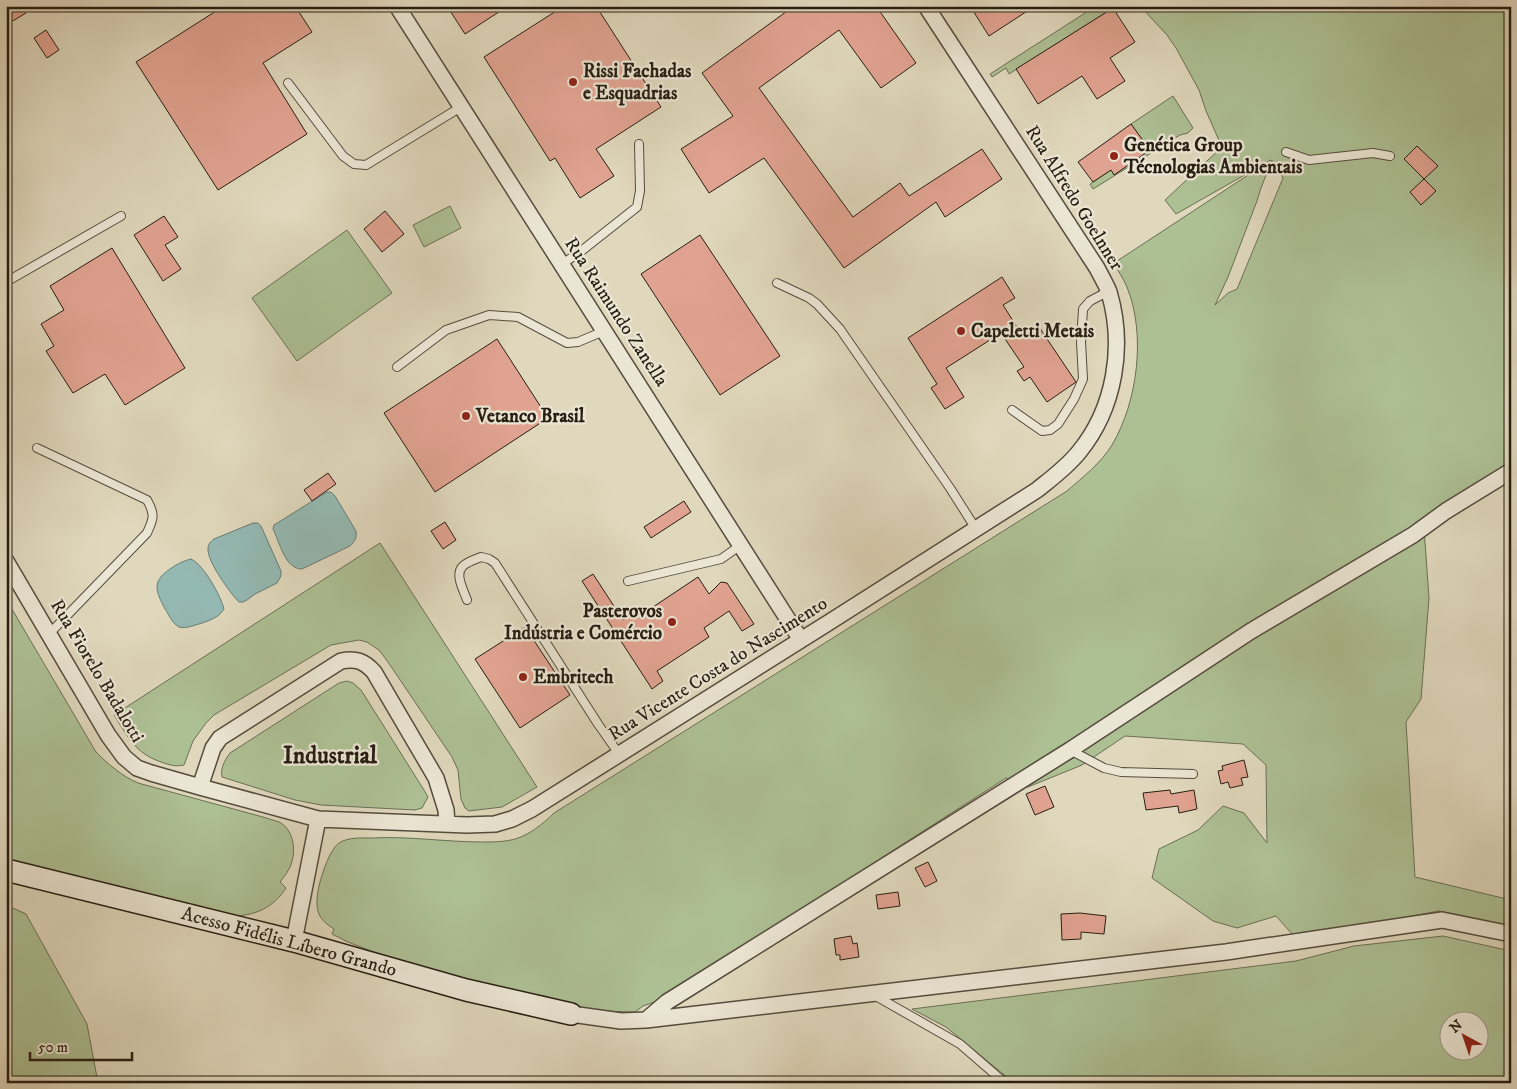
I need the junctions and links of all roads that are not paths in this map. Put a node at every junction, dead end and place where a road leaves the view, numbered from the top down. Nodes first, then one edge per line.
1 (397, 6) edge
2 (926, 6) edge
3 (288, 83) dead end
4 (461, 107) junction
5 (639, 144) dead end
6 (1286, 152) dead end
7 (1390, 156) dead end
8 (121, 216) dead end
9 (562, 264) junction
10 (6, 282) edge
11 (777, 283) dead end
12 (1109, 291) junction
13 (604, 331) junction
14 (397, 367) dead end
15 (1012, 410) dead end
16 (1094, 430) joint
17 (37, 448) dead end
18 (1511, 471) edge
19 (976, 529) junction
20 (741, 545) junction
21 (6, 561) edge
22 (628, 581) dead end
23 (467, 600) dead end
24 (50, 634) junction
25 (801, 640) junction
26 (1070, 750) junction
27 (619, 754) junction
28 (1193, 774) dead end
29 (200, 787) junction
30 (318, 819) junction
31 (447, 824) junction
32 (6, 870) edge
33 (1511, 934) edge
34 (294, 941) junction
35 (873, 994) junction
36 (571, 1014) joint
37 (646, 1020) junction
38 (1005, 1083) edge

1 - 4 street, Rua Raimundo Zanella
2 - 12 street, Rua Alfredo Goelnner
3 - 4 lane
4 - 9 street, Rua Raimundo Zanella
5 - 9 lane
6 - 7 lane
8 - 10 lane
9 - 13 street, Rua Raimundo Zanella
11 - 19 lane
12 - 15 lane
12 - 16 street, Rua Alfredo Goelnner
13 - 14 lane
13 - 20 street, Rua Raimundo Zanella
16 - 19 street, Rua Vicente Costa do Nascimento
17 - 24 lane
18 - 26 street
19 - 25 street, Rua Vicente Costa do Nascimento
20 - 22 lane
20 - 25 street, Rua Raimundo Zanella
21 - 24 street, Rua Fiorelo Badalotti
23 - 27 lane
24 - 29 street, Rua Fiorelo Badalotti
25 - 27 street, Rua Vicente Costa do Nascimento
26 - 28 lane
26 - 37 street
27 - 31 street, Rua Vicente Costa do Nascimento
29 - 30 street, Rua Fiorelo Badalotti
29 - 31 street
30 - 31 street, Rua Vicente Costa do Nascimento
30 - 34 street
32 - 34 street, Acesso Fidélis Líbero Grando
33 - 35 street
34 - 36 street, Acesso Fidélis Líbero Grando
35 - 37 street
35 - 38 lane
36 - 37 street

